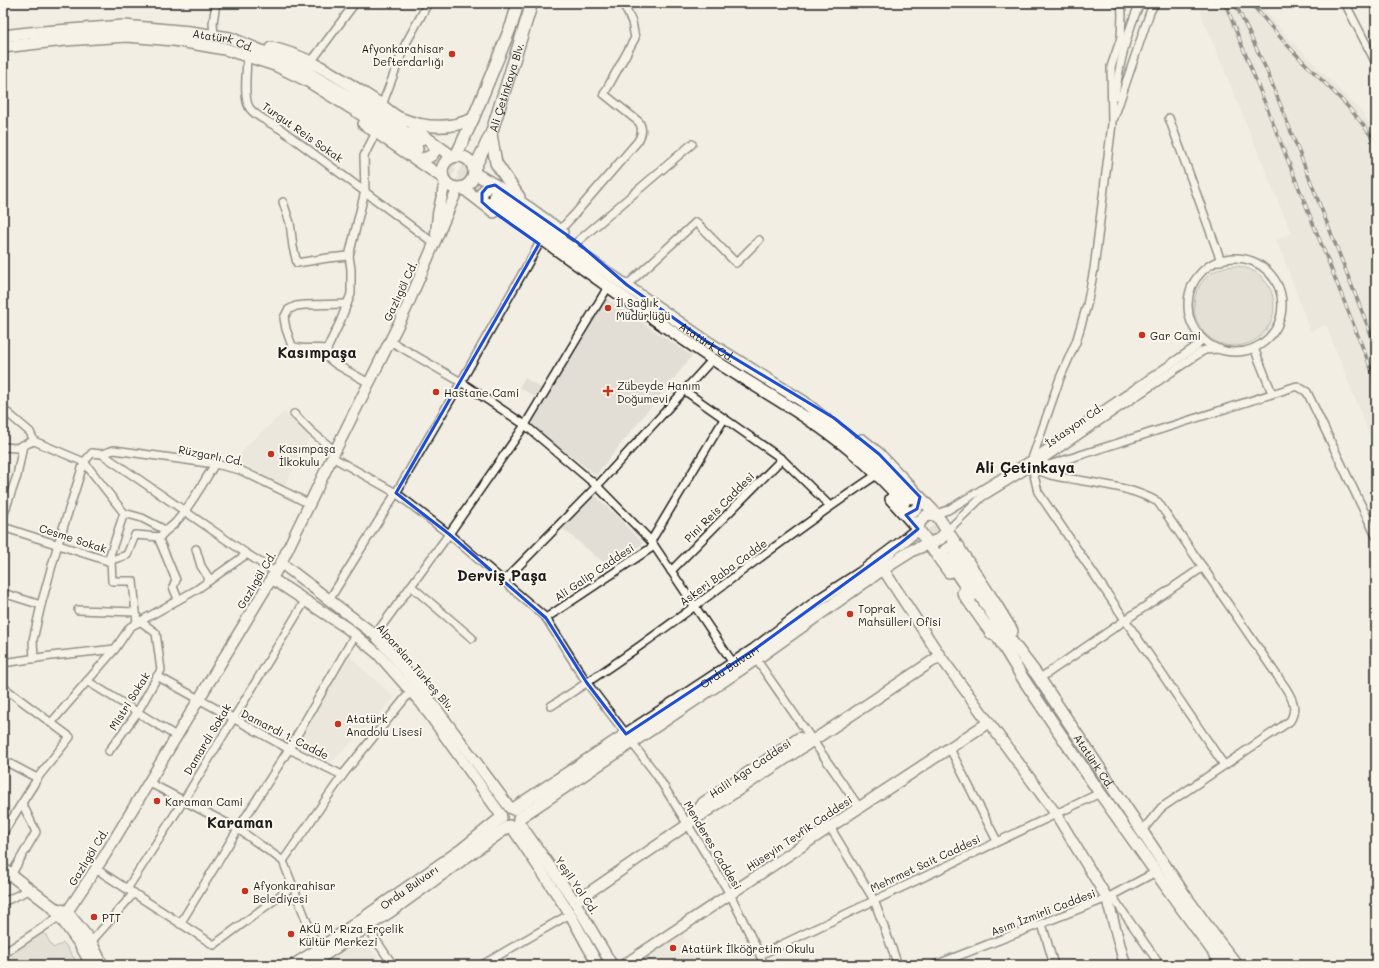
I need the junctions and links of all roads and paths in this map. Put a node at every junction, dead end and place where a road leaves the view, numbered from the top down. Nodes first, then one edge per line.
1 (216, 3) edge
2 (355, 3) edge
3 (428, 3) edge
4 (518, 3) edge
5 (532, 3) edge
6 (623, 3) edge
7 (1121, 3) edge
8 (1140, 3) edge
9 (1155, 3) edge
10 (1345, 3) edge
11 (3, 36) edge
12 (214, 36) junction
13 (242, 43) junction
14 (3, 47) edge
15 (247, 57) junction
16 (310, 62) junction
17 (1376, 63) edge
18 (382, 105) junction
19 (1169, 118) dead end
20 (400, 119) junction
21 (473, 119) junction
22 (1112, 124) junction
23 (376, 132) junction
24 (491, 134) junction
25 (431, 141) junction
26 (692, 144) dead end
27 (418, 150) junction
28 (454, 156) junction
29 (474, 171) junction
30 (444, 179) junction
31 (460, 188) junction
32 (365, 191) junction
33 (491, 196) junction
34 (283, 202) dead end
35 (529, 208) junction
36 (560, 230) junction
37 (759, 240) dead end
38 (577, 242) junction
39 (435, 244) junction
40 (539, 244) junction
41 (349, 256) junction
42 (1221, 261) junction
43 (627, 285) junction
44 (608, 287) junction
45 (347, 304) junction
46 (1202, 338) junction
47 (390, 341) junction
48 (1254, 348) junction
49 (327, 349) junction
50 (1219, 349) junction
51 (713, 359) junction
52 (461, 382) junction
53 (369, 383) junction
54 (685, 391) junction
55 (1272, 393) junction
56 (3, 409) edge
57 (793, 410) junction
58 (294, 414) dead end
59 (724, 419) junction
60 (525, 425) junction
61 (34, 442) junction
62 (23, 445) junction
63 (3, 447) edge
64 (102, 454) junction
65 (334, 454) junction
66 (782, 459) junction
67 (1036, 461) junction
68 (84, 462) junction
69 (215, 464) junction
70 (1032, 467) junction
71 (872, 478) junction
72 (597, 486) junction
73 (396, 493) junction
74 (909, 502) junction
75 (310, 504) junction
76 (830, 506) junction
77 (185, 511) junction
78 (124, 513) junction
79 (936, 514) junction
80 (3, 516) edge
81 (3, 527) edge
82 (918, 529) junction
83 (165, 530) junction
84 (948, 530) junction
85 (449, 534) junction
86 (1376, 536) edge
87 (158, 537) junction
88 (929, 543) junction
89 (58, 544) junction
90 (652, 544) junction
91 (196, 549) dead end
92 (247, 554) junction
93 (951, 556) junction
94 (109, 560) junction
95 (1203, 567) junction
96 (883, 569) junction
97 (276, 571) junction
98 (671, 571) junction
99 (210, 580) junction
100 (503, 582) junction
101 (411, 586) junction
102 (3, 593) edge
103 (178, 599) junction
104 (329, 600) junction
105 (305, 601) junction
106 (41, 605) junction
107 (695, 606) junction
108 (78, 610) dead end
109 (136, 612) junction
110 (546, 618) junction
111 (1125, 620) junction
112 (138, 622) junction
113 (355, 635) junction
114 (375, 635) junction
115 (472, 638) dead end
116 (115, 649) junction
117 (940, 656) junction
118 (34, 659) junction
119 (756, 659) junction
120 (732, 663) junction
121 (3, 664) edge
122 (158, 676) junction
123 (1038, 677) junction
124 (87, 681) junction
125 (587, 684) junction
126 (3, 687) edge
127 (411, 691) junction
128 (198, 699) junction
129 (551, 706) dead end
130 (136, 713) junction
131 (232, 719) junction
132 (989, 722) junction
133 (51, 723) junction
134 (176, 736) junction
135 (629, 739) junction
136 (813, 740) junction
137 (949, 747) junction
138 (289, 750) junction
139 (109, 751) dead end
140 (3, 760) edge
141 (1224, 766) junction
142 (342, 776) junction
143 (37, 778) junction
144 (148, 782) junction
145 (1100, 793) junction
146 (184, 800) junction
147 (22, 803) junction
148 (859, 807) junction
149 (1056, 814) junction
150 (510, 818) junction
151 (688, 824) junction
152 (830, 827) junction
153 (238, 829) junction
154 (1142, 831) junction
155 (3, 833) edge
156 (997, 841) junction
157 (283, 861) junction
158 (96, 869) junction
159 (7, 872) edge
160 (1156, 872) junction
161 (293, 886) junction
162 (31, 889) junction
163 (127, 889) junction
164 (134, 893) junction
165 (730, 894) junction
166 (1110, 897) junction
167 (874, 900) junction
168 (3, 902) edge
169 (575, 902) junction
170 (61, 912) junction
171 (570, 914) junction
172 (180, 924) junction
173 (1042, 924) junction
174 (367, 927) junction
175 (91, 942) junction
176 (318, 950) junction
177 (3, 954) edge
178 (760, 955) junction
179 (92, 965) edge
180 (102, 965) edge
181 (294, 965) edge
182 (309, 965) edge
183 (393, 965) edge
184 (482, 965) edge
185 (598, 965) edge
186 (612, 965) edge
187 (624, 965) edge
188 (764, 965) edge
189 (898, 965) edge
190 (935, 965) edge
191 (1054, 965) edge
192 (1125, 965) edge
193 (1160, 965) edge
194 (1223, 965) edge
195 (1237, 965) edge

1 - 12 street
2 - 16 street
3 - 18 street
4 - 21 main road, Ali Çetinkaya Blv.
5 - 24 main road, Ali Çetinkaya Blv.
6 - 36 street
7 - 22 street
8 - 22 street
9 - 22 street
10 - 17 street
11 - 12 main road, Atatürk Cd.
12 - 13 main road, Atatürk Cd.
13 - 16 main road
13 - 27 main road, Atatürk Cd.
14 - 15 main road, Atatürk Cd.
15 - 23 main road
15 - 27 main road, Atatürk Cd.
15 - 32 street, Turgut Reis Sokak
16 - 18 main road
18 - 20 main road
19 - 42 street
20 - 21 main road
20 - 25 main road
21 - 28 main road, Ali Çetinkaya Blv.
22 - 67 street
23 - 27 main road
23 - 32 street
24 - 29 main road, Ali Çetinkaya Blv.
24 - 35 main road
25 - 27 main road
25 - 28 main road
26 - 38 street
27 - 30 main road
28 - 29 main road
28 - 30 main road
29 - 31 main road
29 - 33 main road
30 - 31 main road
30 - 39 street, Gazlıgöl Cd.
31 - 33 main road
31 - 39 street, Gazlıgöl Cd.
32 - 39 street, Turgut Reis Sokak
32 - 41 street
33 - 35 main road
33 - 40 main road
33 - 43 main road, Atatürk Cd.
33 - 44 main road, Atatürk Cd.
34 - 41 street
35 - 36 main road
36 - 38 main road
37 - 43 street
38 - 43 main road
39 - 47 street, Gazlıgöl Cd.
40 - 44 main road
40 - 52 street
41 - 45 street
42 - 46 street
42 - 48 street
43 - 74 main road, Atatürk Cd.
44 - 51 main road, Atatürk Cd.
44 - 60 street
45 - 49 street
45 - 49 street
46 - 50 street
46 - 67 street, İstasyon Cd.
47 - 52 street
47 - 53 street, Gazlıgöl Cd.
48 - 50 street
48 - 55 street
49 - 53 street
50 - 67 street, İstasyon Cd.
51 - 54 street
51 - 57 main road, Atatürk Cd.
52 - 60 street
52 - 73 street
53 - 65 street, Gazlıgöl Cd.
54 - 59 street
54 - 72 street
55 - 67 street
55 - 86 street
56 - 61 street
57 - 71 main road
57 - 74 main road, Atatürk Cd.
58 - 65 street, Menderes Caddesi
59 - 66 street
59 - 90 street
60 - 72 street
60 - 85 street
61 - 62 street
61 - 68 street
62 - 63 street
62 - 80 street
64 - 68 street, Rüzgarlı Cd.
64 - 69 street, Rüzgarlı Cd.
64 - 77 street
65 - 73 street, Menderes Caddesi
65 - 75 street, Gazlıgöl Cd.
66 - 76 street
66 - 98 street, Pini Reis Caddesi
67 - 70 street, İstasyon Cd.
67 - 79 street, İstasyon Cd.
68 - 78 street
68 - 89 street
69 - 75 street, Rüzgarlı Cd.
69 - 77 street
70 - 84 street, İstasyon Cd.
70 - 95 street
70 - 111 street
71 - 74 main road
71 - 76 street, Askeri Baba Cadde
72 - 90 street
72 - 100 street
73 - 85 street, Menderes Caddesi
73 - 104 street
74 - 79 main road
74 - 82 main road
75 - 97 street, Gazlıgöl Cd.
76 - 107 street, Askeri Baba Cadde
77 - 83 street
77 - 92 street
78 - 83 street
78 - 94 street
79 - 82 main road, Ordu Bulvarı
79 - 84 main road
81 - 89 street, Cesme Sokak
82 - 88 main road
82 - 120 main road, Ordu Bulvarı
83 - 87 street
84 - 88 main road, Ordu Bulvarı
84 - 93 main road
85 - 100 street, Menderes Caddesi
85 - 101 street
87 - 94 street, Cesme Sokak
87 - 103 street
88 - 93 main road
88 - 96 main road, Ordu Bulvarı
89 - 94 street, Cesme Sokak
89 - 106 street
90 - 98 street
90 - 110 street, Ali Galip Caddesi
91 - 99 street
92 - 97 street
92 - 99 street
93 - 123 main road, Atatürk Cd.
93 - 145 main road, Atatürk Cd.
94 - 109 street
95 - 111 street
95 - 141 street
96 - 117 street
96 - 119 main road, Ordu Bulvarı
97 - 104 street, Alparslan Türkeş Blv.
97 - 105 street, Alparslan Türkeş Blv.
97 - 128 street, Gazlıgöl Cd.
98 - 107 street
99 - 103 street
100 - 110 street, Menderes Caddesi
101 - 114 street
101 - 115 street
102 - 106 street
103 - 112 street
104 - 114 street, Alparslan Türkeş Blv.
105 - 113 street, Alparslan Türkeş Blv.
105 - 131 street, Damardi Sokak
106 - 118 street
107 - 120 street
107 - 125 street, Askeri Baba Cadde
108 - 109 street
109 - 112 street
110 - 125 street, Menderes Caddesi
111 - 123 street
111 - 141 street
112 - 116 street
112 - 122 street, Mistri Sokak
113 - 127 street, Alparslan Türkeş Blv.
113 - 138 street
114 - 150 street, Alparslan Türkeş Blv.
116 - 118 street
116 - 124 street
117 - 132 street
117 - 136 street, Halil Aga Caddesi
118 - 121 street
119 - 135 main road, Ordu Bulvarı
119 - 136 street
120 - 135 main road, Ordu Bulvarı
122 - 128 street, Damardi 1. Cadde
122 - 130 street, Mistri Sokak
123 - 154 main road, Atatürk Cd.
124 - 130 street
124 - 133 street
125 - 129 street, Askeri Baba Cadde
125 - 135 street, Menderes Caddesi
126 - 133 street
127 - 142 street
127 - 150 street, Alparslan Türkeş Blv.
128 - 131 street, Damardi 1. Cadde
128 - 134 street, Gazlıgöl Cd.
130 - 134 street
130 - 139 street, Mistri Sokak
131 - 138 street, Damardi 1. Cadde
131 - 146 street, Damardi Sokak
132 - 137 street, Hüseyin Tevfik Caddesi
132 - 149 street
133 - 143 street
134 - 144 street, Gazlıgöl Cd.
135 - 150 main road, Ordu Bulvarı
135 - 151 street, Menderes Caddesi
136 - 148 street
136 - 151 street, Halil Aga Caddesi
137 - 148 street, Hüseyin Tevfik Caddesi
137 - 156 street
138 - 142 street, Damardi 1. Cadde
138 - 153 street
140 - 143 street
141 - 154 street
142 - 157 street
143 - 147 street
144 - 146 street
144 - 158 street, Gazlıgöl Cd.
145 - 149 street, Mehrmet Sait Caddesi
145 - 160 main road, Atatürk Cd.
146 - 153 street
146 - 163 street, Damardi Sokak
147 - 155 street
147 - 159 street
148 - 152 street, Hüseyin Tevfik Caddesi
149 - 156 street, Mehrmet Sait Caddesi
149 - 166 street
150 - 169 street, Yeşil Yol Cd.
150 - 171 street, Yeşil Yol Cd.
150 - 174 main road, Ordu Bulvarı
150 - 176 main road, Ordu Bulvarı
151 - 165 street, Menderes Caddesi
151 - 169 street, Halil Aga Caddesi
152 - 165 street, Hüseyin Tevfik Caddesi
152 - 167 street
153 - 157 street
153 - 172 street
154 - 195 main road, Atatürk Cd.
156 - 167 street, Mehrmet Sait Caddesi
157 - 161 street
158 - 163 street
158 - 170 street, Gazlıgöl Cd.
159 - 162 main road
160 - 166 street, Asım İzmirli Caddesi
160 - 194 main road, Atatürk Cd.
161 - 172 street
161 - 176 street
162 - 168 street
162 - 170 main road
163 - 164 street
164 - 172 street
164 - 175 street
165 - 178 street, Menderes Caddesi
165 - 187 street, Hüseyin Tevfik Caddesi
166 - 173 street, Asım İzmirli Caddesi
166 - 192 street
166 - 193 street
167 - 178 street, Mehrmet Sait Caddesi
167 - 189 street
169 - 186 street, Yeşil Yol Cd.
170 - 175 main road
170 - 177 street
170 - 179 main road
171 - 184 street
171 - 185 street, Yeşil Yol Cd.
173 - 190 street, Asım İzmirli Caddesi
173 - 191 street
174 - 182 main road, Ordu Bulvarı
174 - 183 street
175 - 180 main road
176 - 181 main road, Ordu Bulvarı
178 - 188 street, Menderes Caddesi

